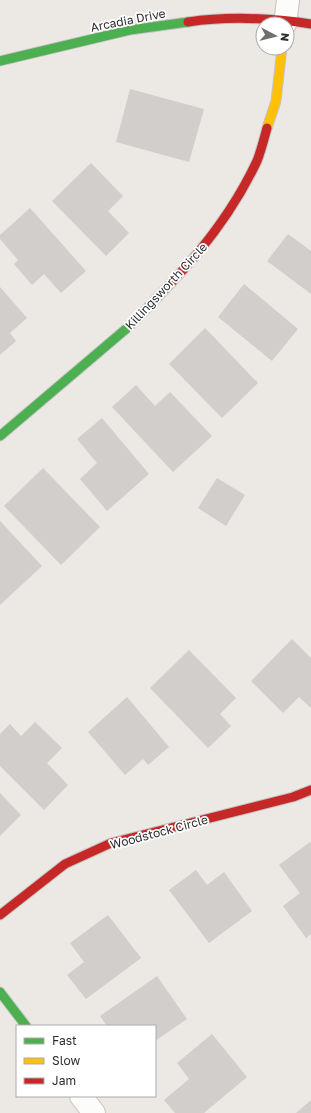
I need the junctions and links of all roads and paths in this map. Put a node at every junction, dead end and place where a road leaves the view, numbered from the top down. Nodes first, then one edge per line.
1 (286, 15) edge
2 (311, 24) edge
3 (281, 56) edge
4 (0, 61) edge
5 (0, 436) edge
6 (311, 790) edge
7 (0, 915) edge
8 (0, 992) edge
9 (25, 1025) edge
10 (81, 1097) edge
11 (94, 1113) edge

1 - 2 street, Arcadia Drive
1 - 4 street, Arcadia Drive
3 - 5 street, Killingsworth Circle
6 - 7 street, Woodstock Circle
8 - 9 street
10 - 11 street

